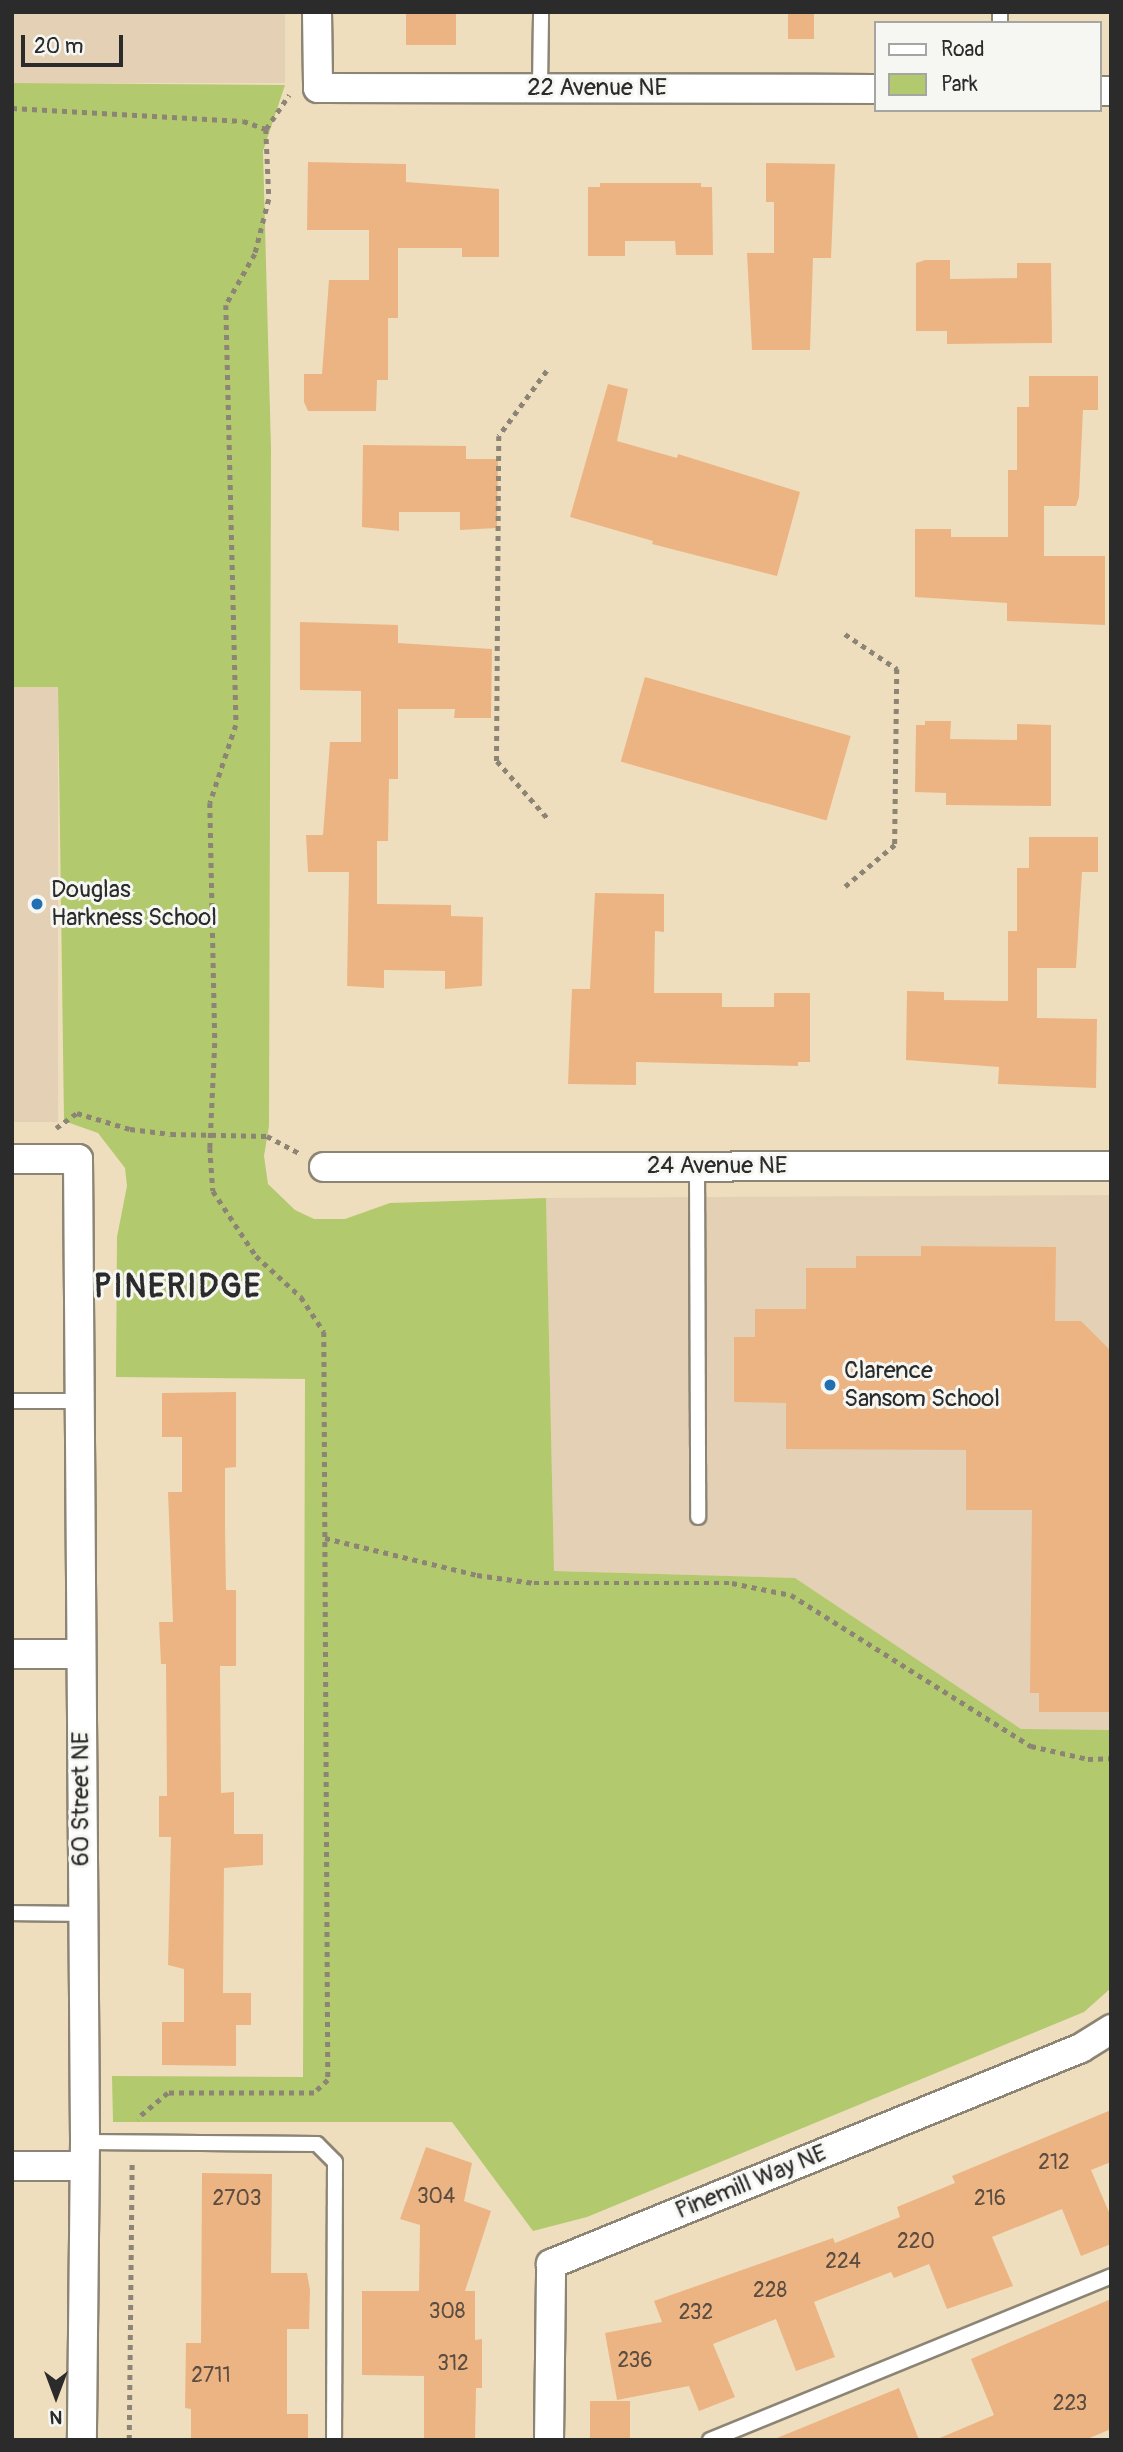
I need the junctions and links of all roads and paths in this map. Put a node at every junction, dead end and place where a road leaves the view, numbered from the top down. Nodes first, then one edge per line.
1 (317, 12) edge
2 (541, 12) edge
3 (540, 88) junction
4 (874, 89) edge
5 (12, 108) edge
6 (547, 371) dead end
7 (845, 634) dead end
8 (550, 821) dead end
9 (845, 887) dead end
10 (211, 1135) junction
11 (12, 1159) edge
12 (64, 1159) junction
13 (697, 1166) junction
14 (1111, 1166) edge
15 (324, 1167) joint
16 (12, 1401) edge
17 (80, 1401) junction
18 (698, 1517) dead end
19 (325, 1538) junction
20 (12, 1654) edge
21 (81, 1654) junction
22 (1111, 1758) edge
23 (12, 1913) edge
24 (81, 1914) junction
25 (1111, 2028) edge
26 (132, 2141) junction
27 (84, 2154) junction
28 (12, 2166) edge
29 (1111, 2276) edge
30 (82, 2440) edge
31 (129, 2440) edge
32 (334, 2440) edge
33 (549, 2440) edge
34 (710, 2440) edge

1 - 3 street, 22 Avenue NE
2 - 3 lane
3 - 4 street, 22 Avenue NE
5 - 10 path
6 - 8 path
7 - 9 path
10 - 12 path
10 - 15 path
10 - 19 path
11 - 12 street
12 - 17 street, 60 Street NE
13 - 14 street, 24 Avenue NE
13 - 15 street, 24 Avenue NE
13 - 18 lane
16 - 17 lane
17 - 21 street, 60 Street NE
19 - 22 path
19 - 26 path
20 - 21 street
21 - 24 street, 60 Street NE
23 - 24 lane
24 - 27 street, 60 Street NE
25 - 33 street, Pinemill Way NE
26 - 27 lane
26 - 31 path
26 - 32 lane
27 - 28 street
27 - 30 street, 60 Street NE
29 - 34 lane

